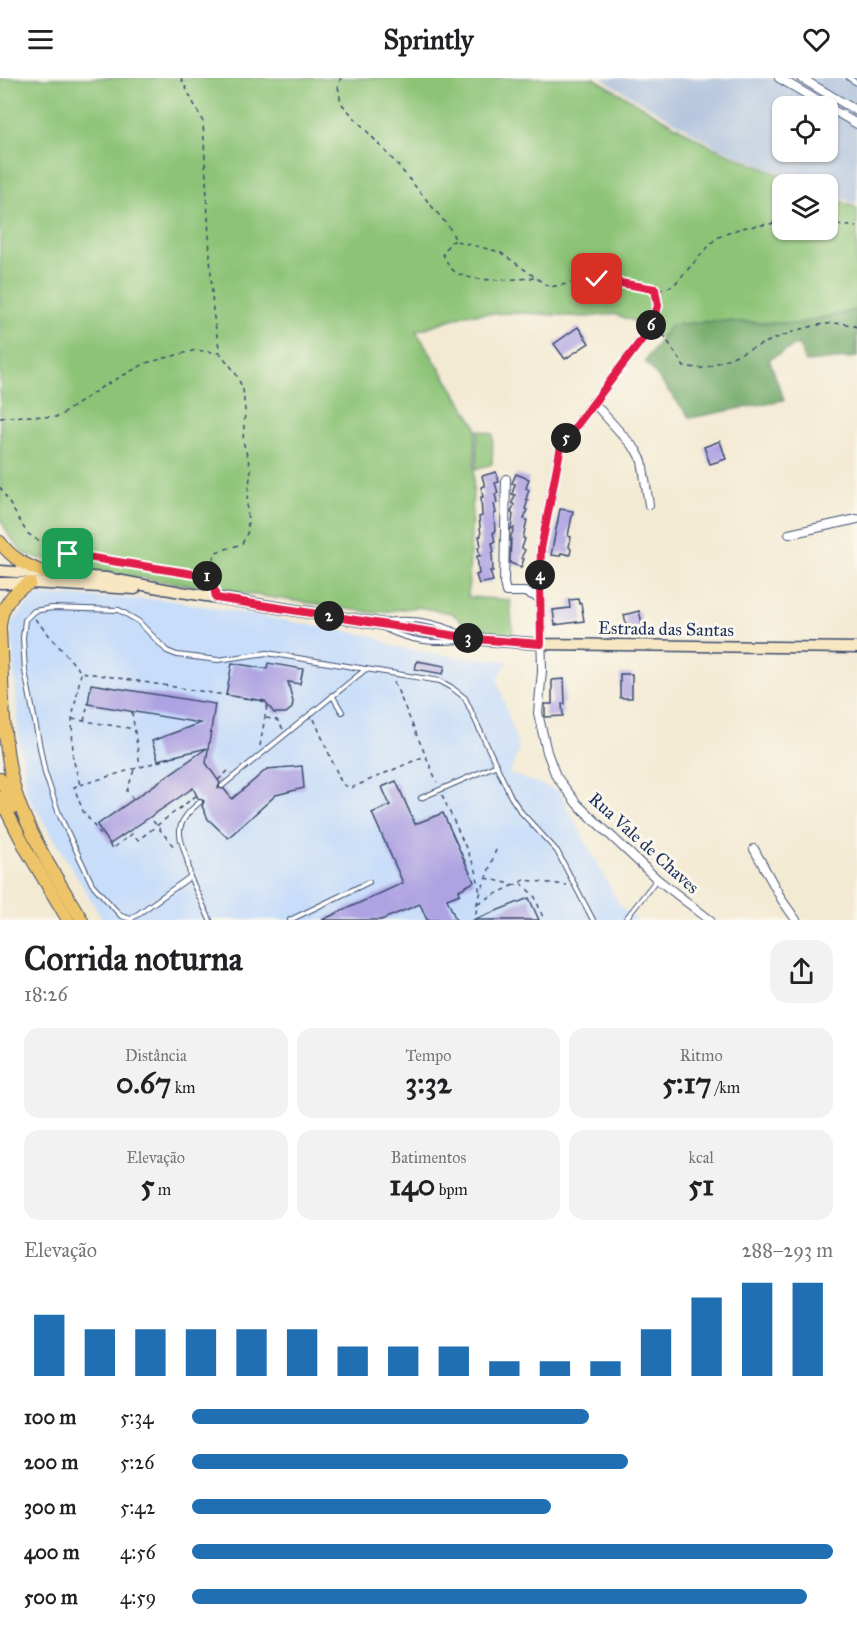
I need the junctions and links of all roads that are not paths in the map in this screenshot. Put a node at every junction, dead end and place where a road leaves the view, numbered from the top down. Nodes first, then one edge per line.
1 (779, 78) edge
2 (801, 78) edge
3 (849, 78) edge
4 (857, 83) edge
5 (809, 96) edge
6 (857, 111) edge
7 (838, 113) edge
8 (857, 124) edge
9 (649, 330) road end
10 (593, 402) junction
11 (506, 479) dead end
12 (649, 505) dead end
13 (857, 519) edge
14 (789, 534) dead end
15 (0, 542) edge
16 (0, 571) edge
17 (46, 573) junction
18 (0, 583) edge
19 (30, 583) junction
20 (181, 592) junction
21 (540, 598) junction
22 (0, 627) edge
23 (541, 644) junction
24 (857, 648) edge
25 (367, 668) junction
26 (332, 695) junction
27 (342, 712) dead end
28 (497, 765) junction
29 (0, 779) edge
30 (222, 786) dead end
31 (0, 798) edge
32 (421, 798) dead end
33 (200, 802) dead end
34 (0, 810) edge
35 (754, 849) dead end
36 (190, 877) junction
37 (657, 879) junction
38 (369, 882) dead end
39 (63, 920) edge
40 (68, 920) edge
41 (80, 920) edge
42 (210, 920) edge
43 (290, 920) edge
44 (593, 920) edge
45 (625, 920) edge
46 (710, 920) edge
47 (796, 920) edge

1 - 5 street
2 - 6 street
3 - 4 lane
7 - 8 street
9 - 10 street, Rua Vale de Chaves
10 - 12 street
10 - 21 street, Rua Vale de Chaves
11 - 21 street
13 - 14 street
15 - 17 main road
16 - 17 main road
17 - 20 main road
18 - 19 main road
19 - 20 main road
19 - 22 main road
20 - 23 main road, Estrada das Santas
21 - 23 street, Rua Vale de Chaves
22 - 41 main road
23 - 24 main road, Estrada das Santas
23 - 37 street, Rua Vale de Chaves
25 - 26 lane
25 - 28 lane
25 - 36 lane
26 - 27 lane
26 - 30 lane
28 - 32 lane
28 - 44 lane
29 - 41 main road
31 - 40 main road
33 - 36 lane
34 - 39 main road
35 - 47 street
36 - 42 lane
37 - 45 lane
37 - 46 street, Rua Vale de Chaves
38 - 43 lane

